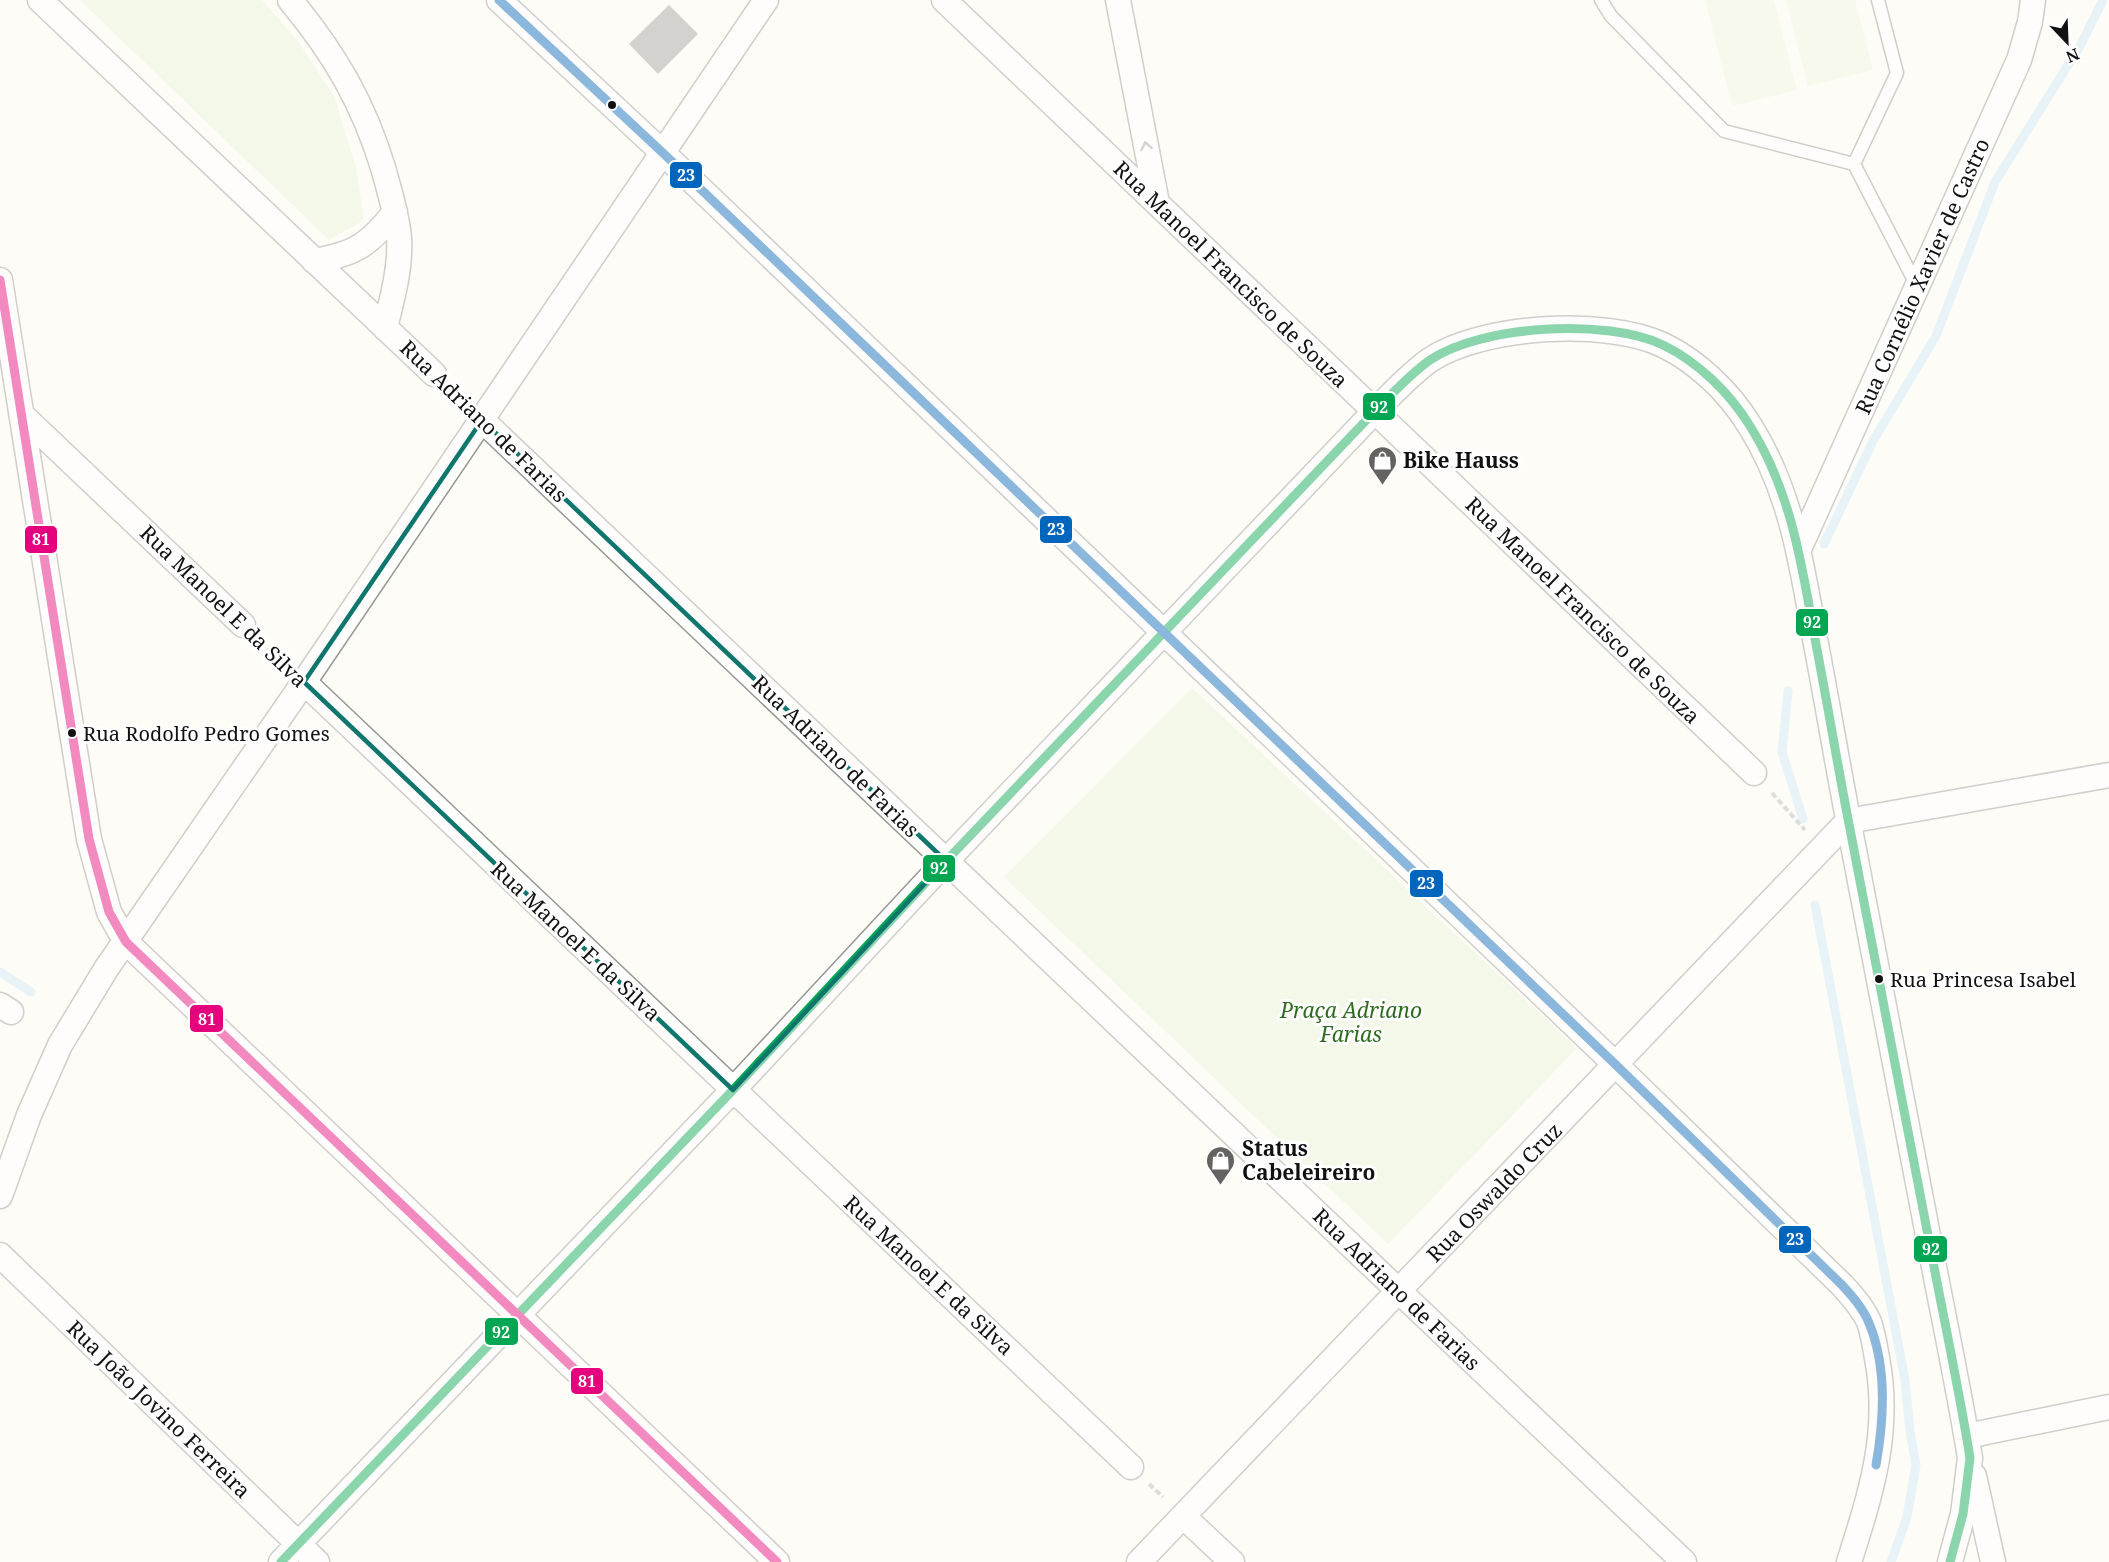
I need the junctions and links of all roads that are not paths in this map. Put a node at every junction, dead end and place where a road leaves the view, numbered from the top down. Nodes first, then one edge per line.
1 (40, 0) edge
2 (290, 0) edge
3 (499, 0) edge
4 (766, 0) edge
5 (944, 0) edge
6 (1118, 0) edge
7 (1601, 0) edge
8 (1878, 0) edge
9 (2033, 0) edge
10 (663, 153) junction
11 (1854, 164) junction
12 (1157, 203) junction
13 (395, 212) junction
14 (314, 261) junction
15 (0, 280) edge
16 (1917, 287) junction
17 (385, 328) junction
18 (434, 375) dead end
19 (1375, 411) junction
20 (22, 415) junction
21 (482, 420) junction
22 (1799, 549) junction
23 (243, 624) road end
24 (1163, 632) junction
25 (304, 682) junction
26 (1754, 772) road end
27 (2109, 775) edge
28 (1848, 821) junction
29 (946, 861) junction
30 (126, 942) junction
31 (1615, 1064) junction
32 (733, 1090) junction
33 (0, 1197) edge
34 (0, 1255) edge
35 (1399, 1291) junction
36 (517, 1314) junction
37 (2109, 1407) edge
38 (1969, 1447) junction
39 (1131, 1467) road end
40 (1183, 1516) junction
41 (298, 1544) junction
42 (281, 1562) edge
43 (317, 1562) edge
44 (777, 1562) edge
45 (1139, 1562) edge
46 (1232, 1562) edge
47 (1684, 1562) edge
48 (1849, 1562) edge
49 (1950, 1562) edge
50 (1993, 1562) edge

1 - 14 street, Rua Adriano de Farias
2 - 13 street
3 - 10 street
4 - 10 street
5 - 12 street, Rua Manoel Francisco de Souza
12 -> 6 street
7 - 11 lane
8 - 11 lane
9 - 16 street, Rua Cornélio Xavier de Castro
10 - 21 street
10 - 24 street
11 - 16 lane
12 - 19 street, Rua Manoel Francisco de Souza
13 - 14 street
13 - 17 street
14 - 17 street, Rua Adriano de Farias
15 - 20 street
16 - 22 street, Rua Cornélio Xavier de Castro
17 - 18 street, Rua Adriano de Farias
19 - 22 street
19 - 24 street
19 - 26 street, Rua Manoel Francisco de Souza
20 - 23 street, Rua Manoel E da Silva
20 - 30 street
21 - 25 street
21 - 29 street, Rua Adriano de Farias
22 - 28 street
24 - 29 street
24 - 31 street
25 - 30 street
25 - 32 street, Rua Manoel E da Silva
27 - 28 street
28 - 31 street, Rua Oswaldo Cruz
28 - 38 street
29 - 32 street
29 - 35 street, Rua Adriano de Farias
30 - 33 street
30 - 36 street
31 - 35 street, Rua Oswaldo Cruz
31 - 48 street
32 - 36 street
32 - 39 street, Rua Manoel E da Silva
34 - 41 street, Rua João Jovino Ferreira
35 - 40 street, Rua Oswaldo Cruz
35 - 47 street, Rua Adriano de Farias
36 - 41 street
36 - 44 street
37 - 38 street
38 - 49 street
38 - 50 street
40 - 45 street, Rua Oswaldo Cruz
40 - 46 street
41 - 42 street
41 - 43 street, Rua João Jovino Ferreira

